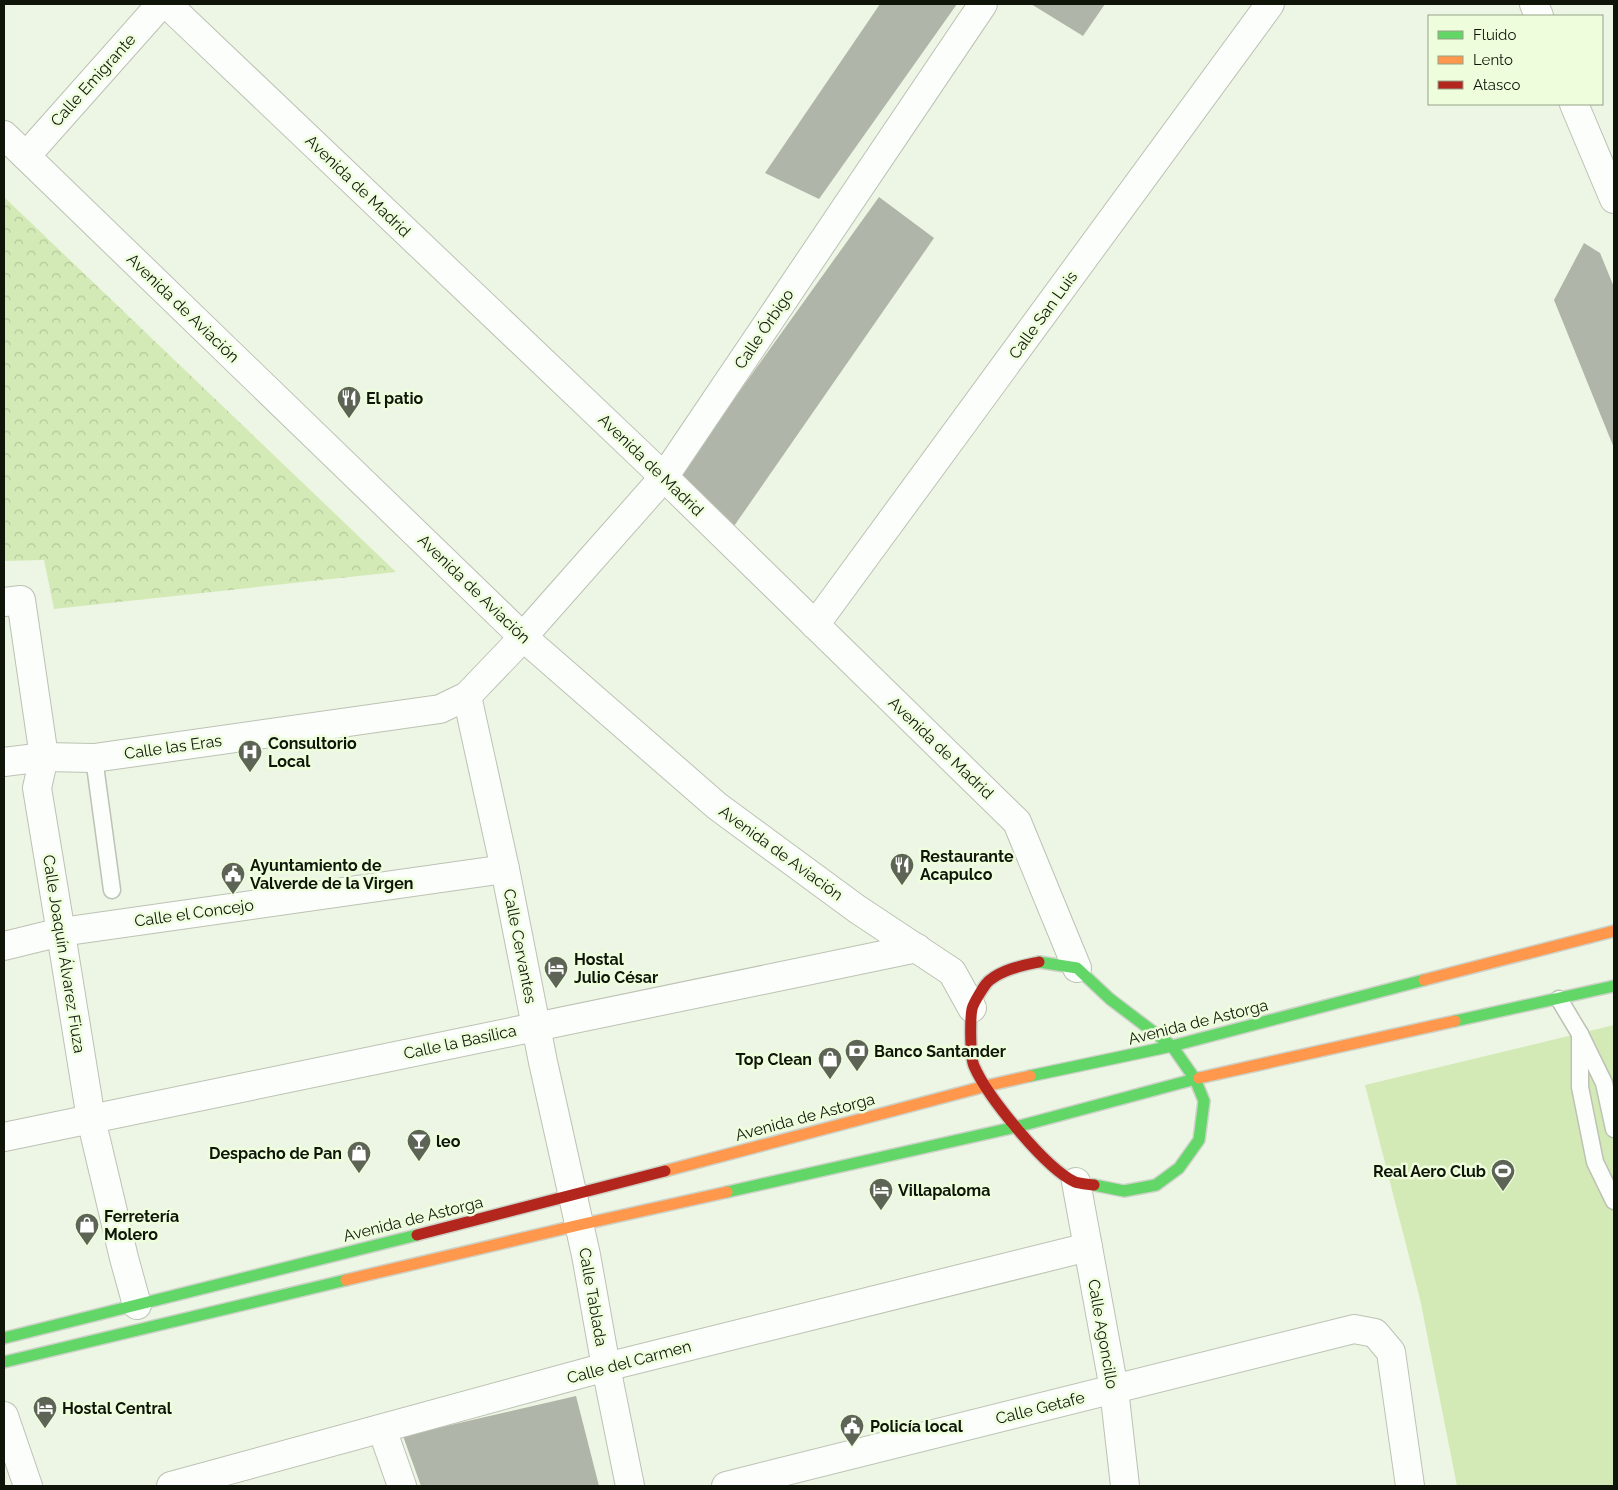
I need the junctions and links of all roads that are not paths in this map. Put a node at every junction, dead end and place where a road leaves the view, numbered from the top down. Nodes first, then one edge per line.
1 (161, 4) edge
2 (167, 4) edge
3 (984, 4) edge
4 (1270, 4) edge
5 (1574, 105) edge
6 (4, 135) edge
7 (26, 156) junction
8 (1614, 199) edge
9 (664, 477) junction
10 (12, 601) edge
11 (815, 625) junction
12 (523, 637) junction
13 (467, 696) junction
14 (44, 757) junction
15 (94, 758) junction
16 (4, 762) edge
17 (505, 868) junction
18 (112, 890) dead end
19 (1614, 931) edge
20 (61, 932) junction
21 (4, 946) edge
22 (917, 948) junction
23 (1077, 968) junction
24 (1614, 986) edge
25 (1559, 999) junction
26 (972, 1008) junction
27 (536, 1026) junction
28 (1580, 1034) junction
29 (1172, 1046) junction
30 (1195, 1080) junction
31 (986, 1086) junction
32 (91, 1119) junction
33 (1016, 1128) junction
34 (1614, 1129) edge
35 (4, 1137) edge
36 (1076, 1182) junction
37 (572, 1196) junction
38 (1614, 1201) edge
39 (579, 1225) junction
40 (1088, 1247) junction
41 (136, 1305) junction
42 (4, 1338) edge
43 (4, 1362) edge
44 (606, 1366) junction
45 (1114, 1389) junction
46 (4, 1416) edge
47 (382, 1429) junction
48 (28, 1486) edge
49 (172, 1486) edge
50 (402, 1486) edge
51 (630, 1486) edge
52 (726, 1486) edge
53 (1125, 1486) edge
54 (1410, 1486) edge

1 - 7 street, Calle Emigrante
2 - 9 street, Avenida de Madrid
3 - 9 street, Calle Órbigo
4 - 11 street, Calle San Luis
5 - 8 street
6 - 7 street, Avenida de Aviación
7 - 12 street, Avenida de Aviación
9 - 11 street, Avenida de Madrid
9 - 12 street, Calle Órbigo
10 - 14 street, Calle Joaquín Álvarez Fiuza
11 - 23 street, Avenida de Madrid
12 - 13 street, Calle las Eras
12 - 22 street, Avenida de Aviación
13 - 15 street, Calle las Eras
13 - 17 street, Calle Cervantes
14 - 15 street, Calle las Eras
14 - 16 street, Calle las Eras
14 - 20 street, Calle Joaquín Álvarez Fiuza
15 - 18 lane
17 - 20 street, Calle el Concejo
17 - 27 street, Calle Cervantes
19 - 29 highway, Avenida de Astorga
20 - 21 street, Calle el Concejo
20 - 32 street, Calle Joaquín Álvarez Fiuza
22 - 26 street, Avenida de Aviación
22 - 27 street, Calle la Basílica
23 - 26 highway
23 - 29 highway
24 - 25 highway
25 - 28 lane
25 - 30 highway
26 - 31 highway
27 - 32 street, Calle la Basílica
27 - 37 street, Calle Cervantes
28 - 34 lane
28 - 38 lane
29 - 30 highway
29 - 31 highway, Avenida de Astorga
30 - 33 highway
30 - 36 highway
31 - 33 highway
31 - 37 highway, Avenida de Astorga
32 - 35 street, Calle la Basílica
32 - 41 street, Calle Joaquín Álvarez Fiuza
33 - 36 highway
33 - 39 highway
36 - 40 street, Calle Agoncillo
37 - 39 street, Calle Tablada
37 - 41 highway, Avenida de Astorga
39 - 43 highway
39 - 44 street, Calle Tablada
40 - 44 street, Calle del Carmen
40 - 45 street, Calle Agoncillo
41 - 42 highway, Avenida de Astorga
44 - 47 street, Calle del Carmen
44 - 51 street, Calle Tablada
45 - 52 street, Calle Getafe
45 - 53 street, Calle Agoncillo
45 - 54 street, Calle Getafe
46 - 48 street
47 - 49 street, Calle del Carmen
47 - 50 street

